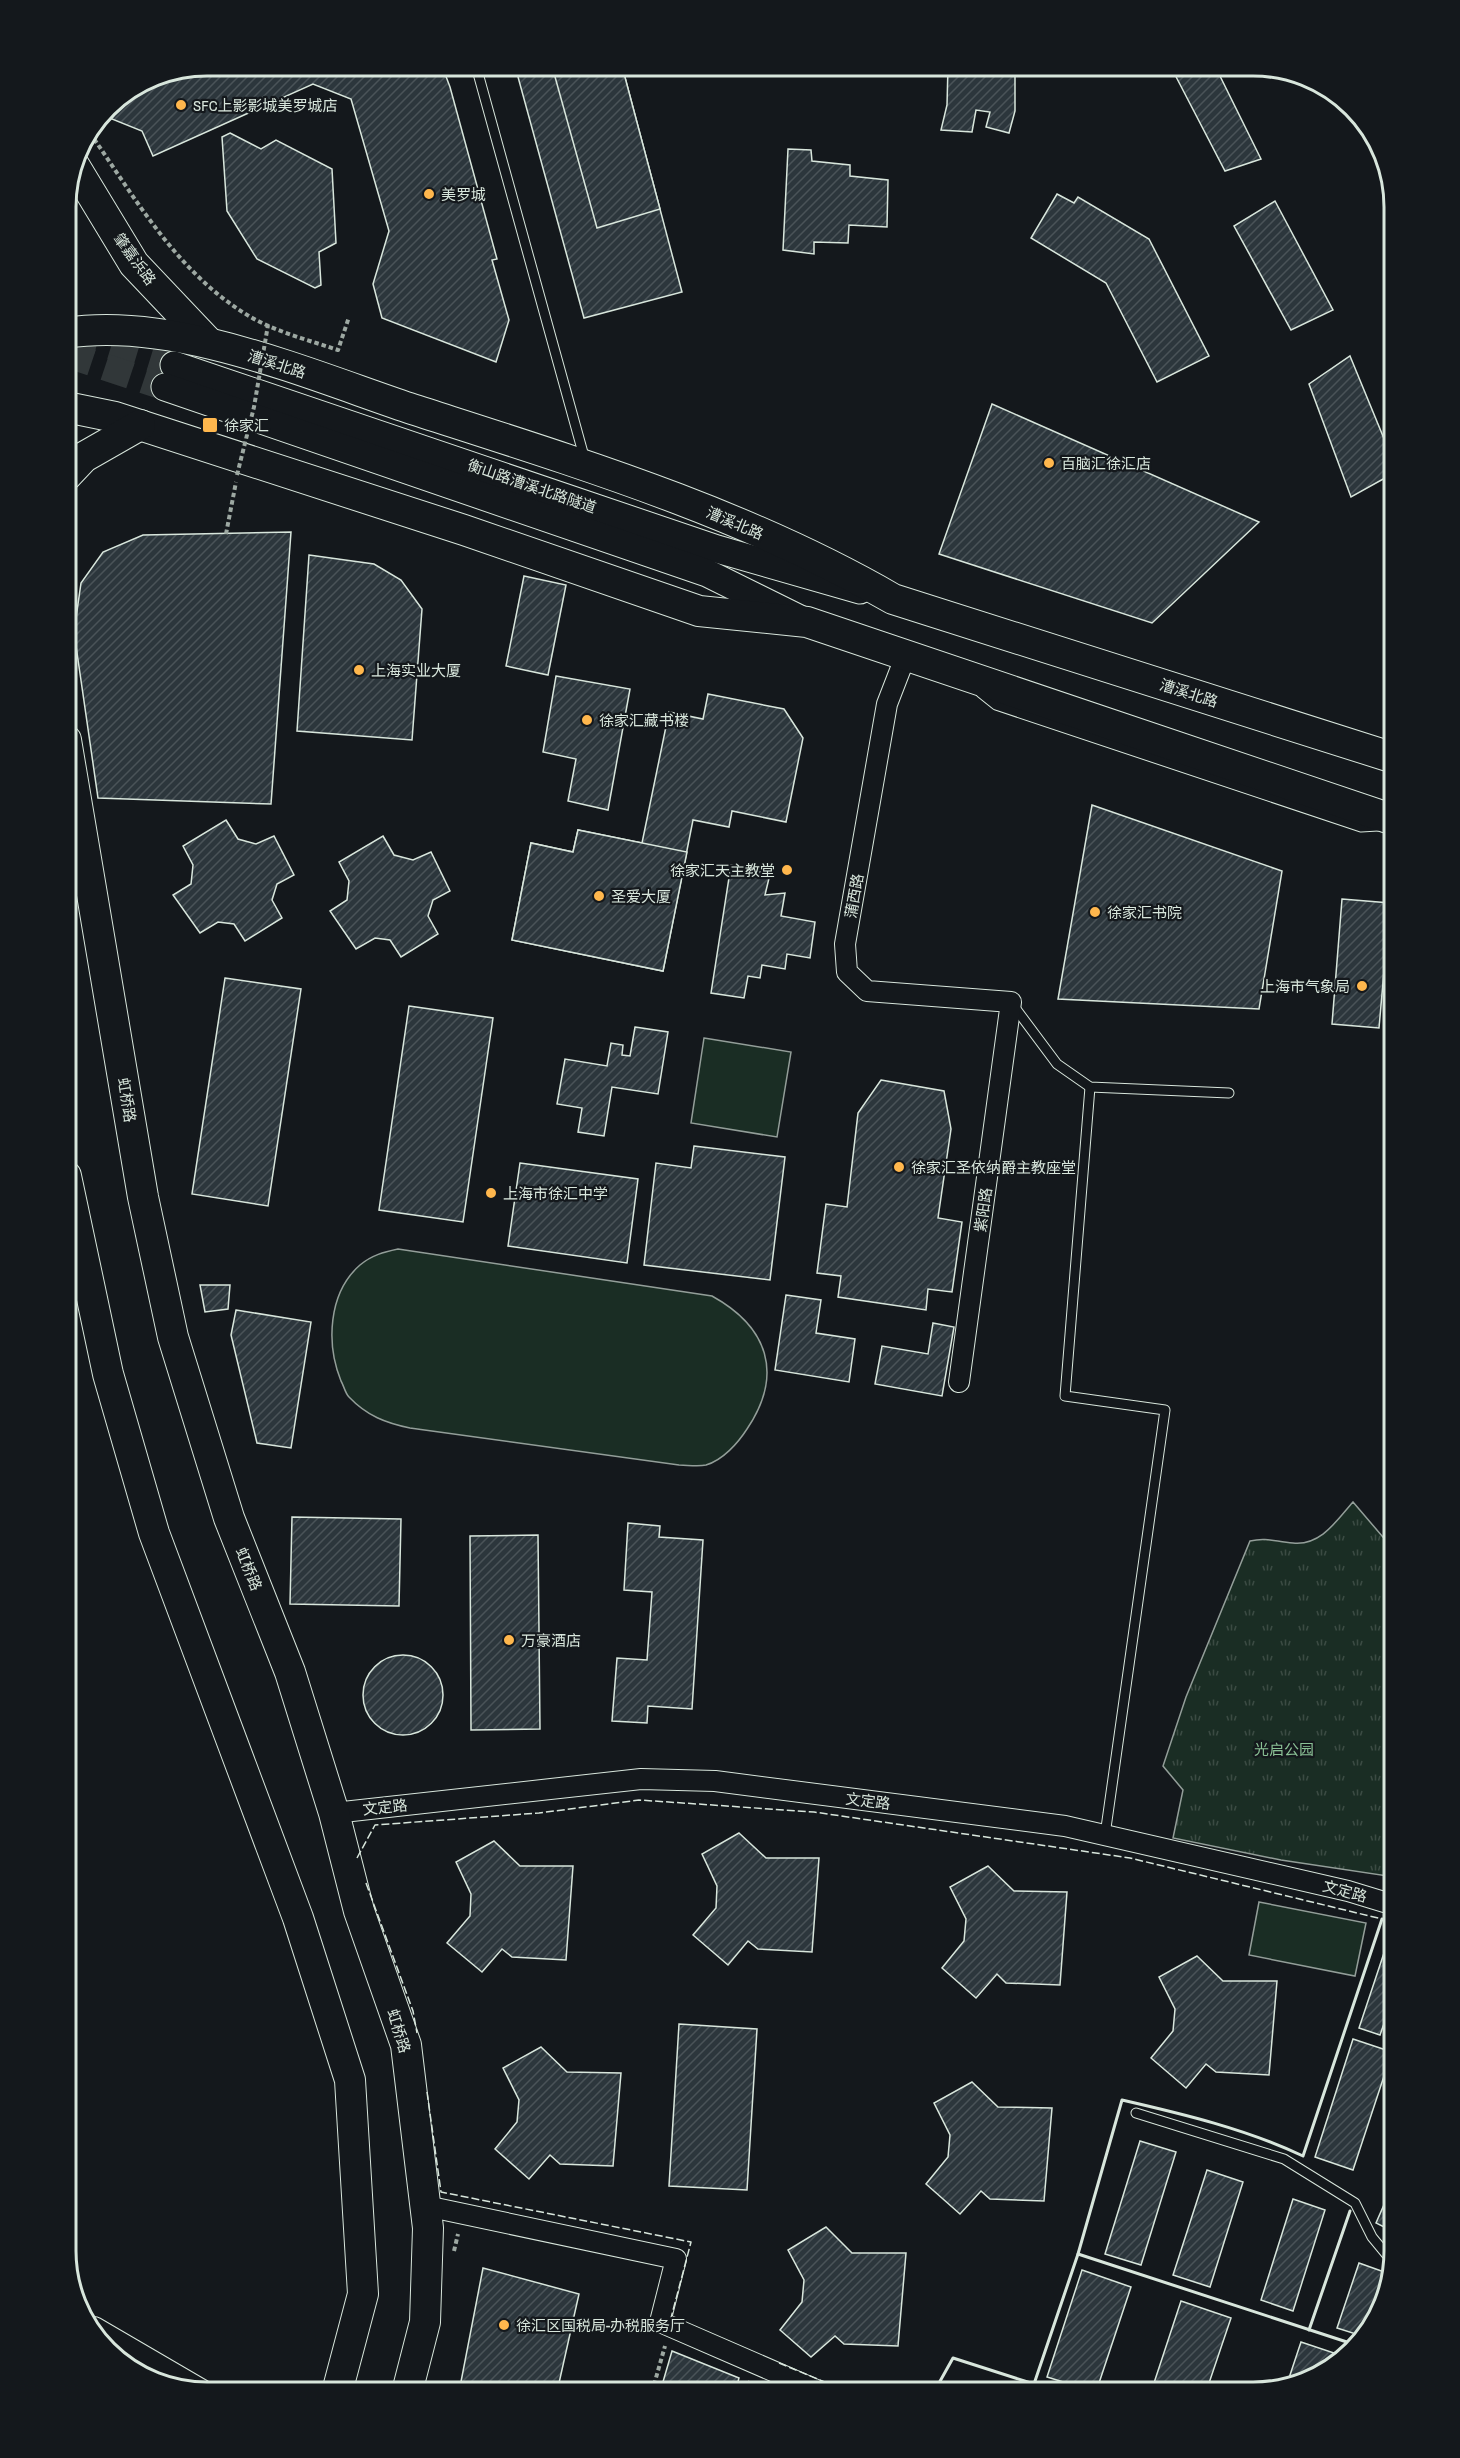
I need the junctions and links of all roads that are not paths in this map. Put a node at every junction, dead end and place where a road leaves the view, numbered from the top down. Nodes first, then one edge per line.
1 (479, 76) edge
2 (80, 176) edge
3 (77, 333) edge
4 (208, 342) junction
5 (77, 409) edge
6 (140, 425) junction
7 (77, 465) edge
8 (587, 466) junction
9 (893, 599) junction
10 (807, 622) junction
11 (906, 655) junction
12 (955, 673) junction
13 (1384, 755) edge
14 (77, 804) edge
15 (1384, 817) edge
16 (1384, 826) edge
17 (1011, 1002) junction
18 (1090, 1087) junction
19 (1229, 1093) dead end
20 (76, 1225) edge
21 (959, 1382) dead end
22 (334, 1813) junction
23 (1105, 1835) junction
24 (1384, 1902) edge
25 (1136, 2113) dead end
26 (426, 2206) junction
27 (1384, 2251) edge
28 (111, 2339) edge
29 (178, 2378) edge
30 (340, 2381) edge
31 (411, 2381) edge
32 (797, 2382) edge

1 - 8 lane
2 - 4 main road, 肇嘉浜路
3 - 4 main road, 漕溪北路
4 - 8 main road, 漕溪北路
5 - 6 main road
6 - 7 main road
6 - 10 main road
8 - 9 main road, 漕溪北路
9 - 10 main road, 衡山路漕溪北路隧道
9 - 13 main road, 漕溪北路
10 - 11 main road
11 - 12 main road
11 - 17 street, 蒲西路
12 - 15 main road
12 - 16 lane
14 - 22 main road, 虹桥路
17 - 18 lane
17 - 21 street, 紫阳路
18 - 19 lane
18 - 23 lane
20 - 30 main road
22 - 23 street, 文定路
22 - 26 main road, 虹桥路
23 - 24 street, 文定路
25 - 27 lane
26 - 31 main road, 虹桥路
26 - 32 street
28 - 29 street

